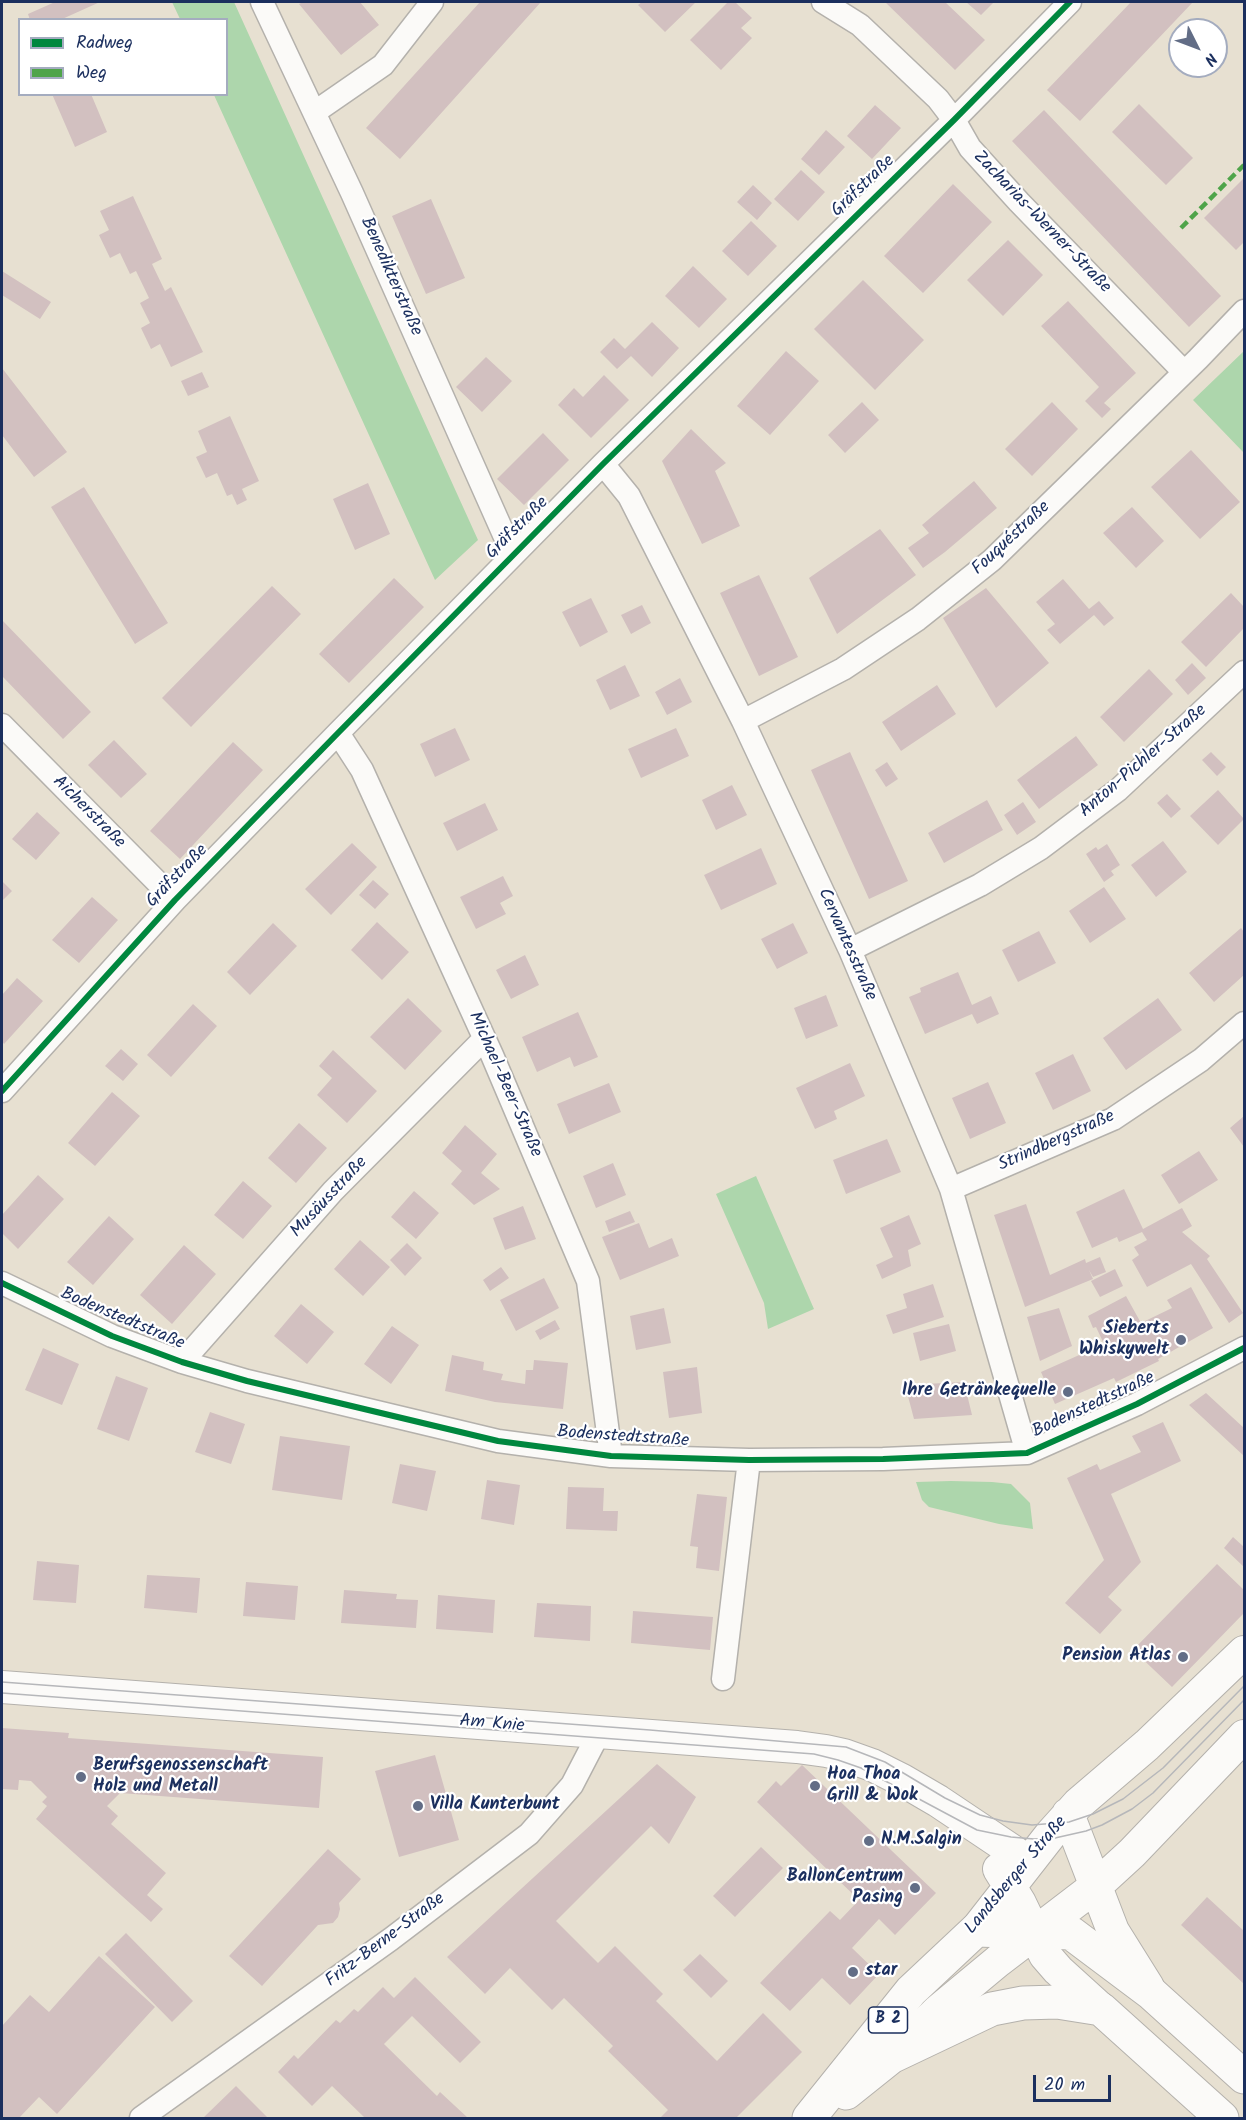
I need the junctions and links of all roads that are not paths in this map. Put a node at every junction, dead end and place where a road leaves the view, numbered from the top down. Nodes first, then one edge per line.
1 (262, 2) edge
2 (432, 2) edge
3 (823, 2) edge
4 (1070, 2) edge
5 (315, 112) junction
6 (954, 120) junction
7 (1245, 311) edge
8 (1184, 372) junction
9 (603, 464) junction
10 (513, 555) junction
11 (1245, 672) edge
12 (743, 721) junction
13 (2, 725) edge
14 (338, 733) junction
15 (176, 900) junction
16 (850, 950) junction
17 (1245, 1023) edge
18 (484, 1039) junction
19 (2, 1091) edge
20 (951, 1189) junction
21 (2, 1283) edge
22 (1245, 1348) edge
23 (182, 1362) junction
24 (1027, 1453) junction
25 (611, 1456) junction
26 (749, 1460) junction
27 (1245, 1652) edge
28 (723, 1679) dead end
29 (2, 1688) edge
30 (599, 1733) junction
31 (1245, 1736) edge
32 (1068, 1814) junction
33 (1020, 1873) junction
34 (1096, 1886) junction
35 (976, 1930) junction
36 (1035, 1934) junction
37 (1151, 1993) junction
38 (1101, 2009) junction
39 (891, 2057) junction
40 (1245, 2077) edge
41 (141, 2118) edge
42 (808, 2118) edge
43 (814, 2118) edge
44 (1222, 2118) edge

1 - 5 street, Benedikterstraße
2 - 5 street
3 - 6 street, Zacharias-Werner-Straße
4 - 6 street, Gräfstraße
5 - 10 street, Benedikterstraße
6 - 8 street, Zacharias-Werner-Straße
6 - 9 street, Gräfstraße
7 - 8 street, Fouquéstraße
8 - 12 street, Fouquéstraße
9 - 10 street, Gräfstraße
9 - 12 street, Cervantesstraße
10 - 14 street, Gräfstraße
11 - 16 street, Anton-Pichler-Straße
12 - 16 street, Cervantesstraße
13 - 15 street, Aicherstraße
14 - 15 street, Gräfstraße
14 - 18 street, Michael-Beer-Straße
15 - 19 street, Gräfstraße
16 - 20 street, Cervantesstraße
17 - 20 street, Strindbergstraße
18 - 23 street, Musäusstraße
18 - 25 street, Michael-Beer-Straße
20 - 24 street, Cervantesstraße
21 - 23 street, Bodenstedtstraße
22 - 24 street, Bodenstedtstraße
23 - 25 street, Bodenstedtstraße
24 - 26 street, Bodenstedtstraße
25 - 26 street, Bodenstedtstraße
26 - 28 street
27 - 32 main road, Landsberger Straße
29 - 30 main road, Am Knie
30 - 33 main road, Am Knie
30 - 41 street, Fritz-Berne-Straße
31 - 34 main road
32 - 33 main road, Landsberger Straße
32 - 34 main road
33 - 35 main road, Landsberger Straße
33 - 36 main road, Am Knie
34 - 36 main road
34 - 37 main road
35 - 36 main road
35 - 42 main road, Landsberger Straße / B 2
36 - 37 main road
36 - 38 main road, Am Knie
36 - 39 main road
37 - 40 main road
38 - 39 main road, B 2
38 - 44 main road
39 - 43 main road, B 2

